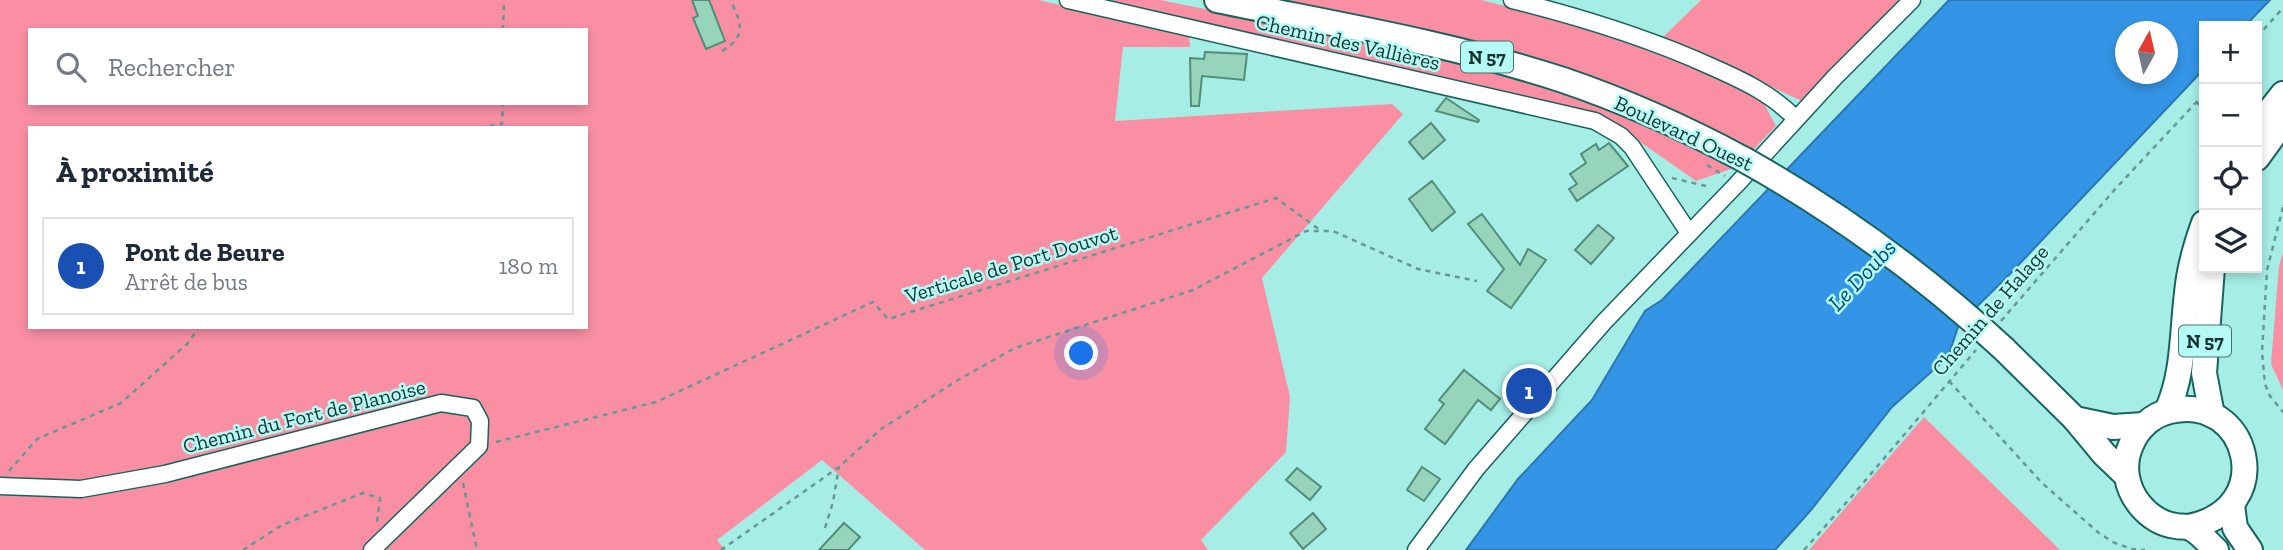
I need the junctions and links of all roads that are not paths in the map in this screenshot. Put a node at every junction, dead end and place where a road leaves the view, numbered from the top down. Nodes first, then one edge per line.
1 (1068, 0) edge
2 (1217, 0) edge
3 (1512, 0) edge
4 (1912, 0) edge
5 (2283, 94) edge
6 (1796, 119) junction
7 (2262, 121) edge
8 (2283, 122) edge
9 (2262, 151) edge
10 (1689, 233) junction
11 (2199, 240) edge
12 (2212, 273) edge
13 (2167, 411) junction
14 (2212, 415) junction
15 (2075, 419) junction
16 (2144, 425) junction
17 (2126, 475) junction
18 (4, 479) edge
19 (2232, 505) junction
20 (2188, 527) junction
21 (373, 548) edge
22 (1416, 550) edge
23 (2216, 550) edge
24 (2250, 550) edge

1 - 10 street, Chemin des Vallières
2 - 15 main road, Boulevard Ouest / N 57, bridge
3 - 6 street
4 - 6 street
5 - 7 main road
6 - 10 street
8 - 9 main road
10 - 22 street
11 - 13 main road, N 57
12 - 14 main road, N 57
13 - 14 main road
13 - 16 main road
14 - 19 main road
15 - 16 main road
15 - 17 main road, Boulevard Ouest / N 57
16 - 17 main road
17 - 20 main road
18 - 21 street, Chemin du Fort de Planoise
19 - 20 main road
19 - 24 main road
20 - 23 main road

